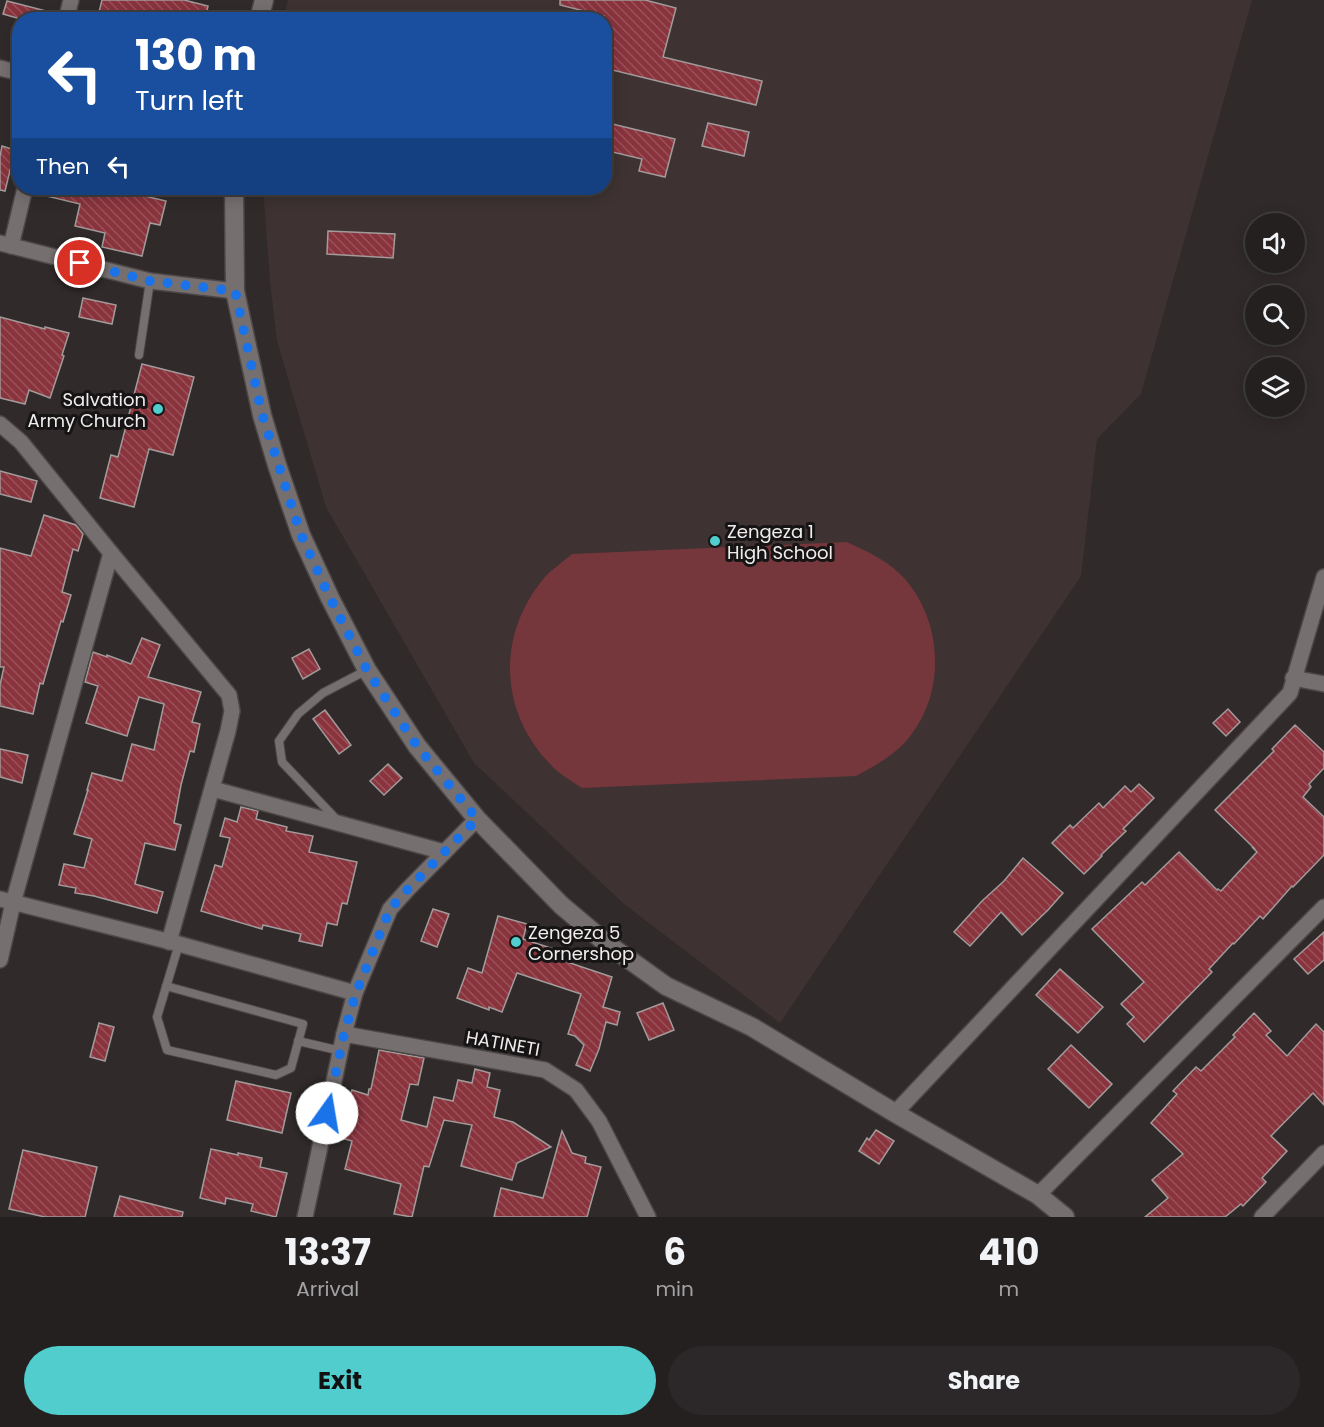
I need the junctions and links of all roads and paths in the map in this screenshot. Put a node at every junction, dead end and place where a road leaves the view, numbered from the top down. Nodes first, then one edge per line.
1 (22, 195) edge
2 (234, 195) edge
3 (5, 244) edge
4 (150, 281) junction
5 (235, 291) junction
6 (139, 355) dead end
7 (0, 424) edge
8 (111, 553) junction
9 (1324, 577) edge
10 (367, 670) junction
11 (1293, 678) junction
12 (1324, 684) edge
13 (213, 789) junction
14 (477, 819) junction
15 (341, 824) junction
16 (444, 852) junction
17 (7, 901) edge
18 (1324, 907) edge
19 (174, 943) junction
20 (0, 960) edge
21 (166, 986) junction
22 (356, 993) junction
23 (344, 1034) junction
24 (298, 1041) junction
25 (341, 1051) junction
26 (895, 1113) junction
27 (1324, 1153) edge
28 (1038, 1194) junction
29 (305, 1217) edge
30 (648, 1217) edge
31 (1065, 1217) edge
32 (1262, 1217) edge

1 - 3 street
2 - 5 street
3 - 4 street
4 - 5 street
4 - 6 lane
5 - 10 street
7 - 8 street
8 - 13 street
8 - 17 street
9 - 11 street
10 - 14 street
10 - 15 lane
11 - 12 street
11 - 26 street
13 - 15 street
13 - 19 street
14 - 16 street
14 - 26 street
15 - 16 street
16 - 22 street
17 - 19 street
17 - 20 street
18 - 28 street
19 - 21 lane
19 - 22 street
21 - 24 lane
21 - 24 lane
22 - 23 street
23 - 25 street
23 - 30 street, HATINETI
24 - 25 lane
25 - 29 street
26 - 28 street
27 - 32 street
28 - 31 street

